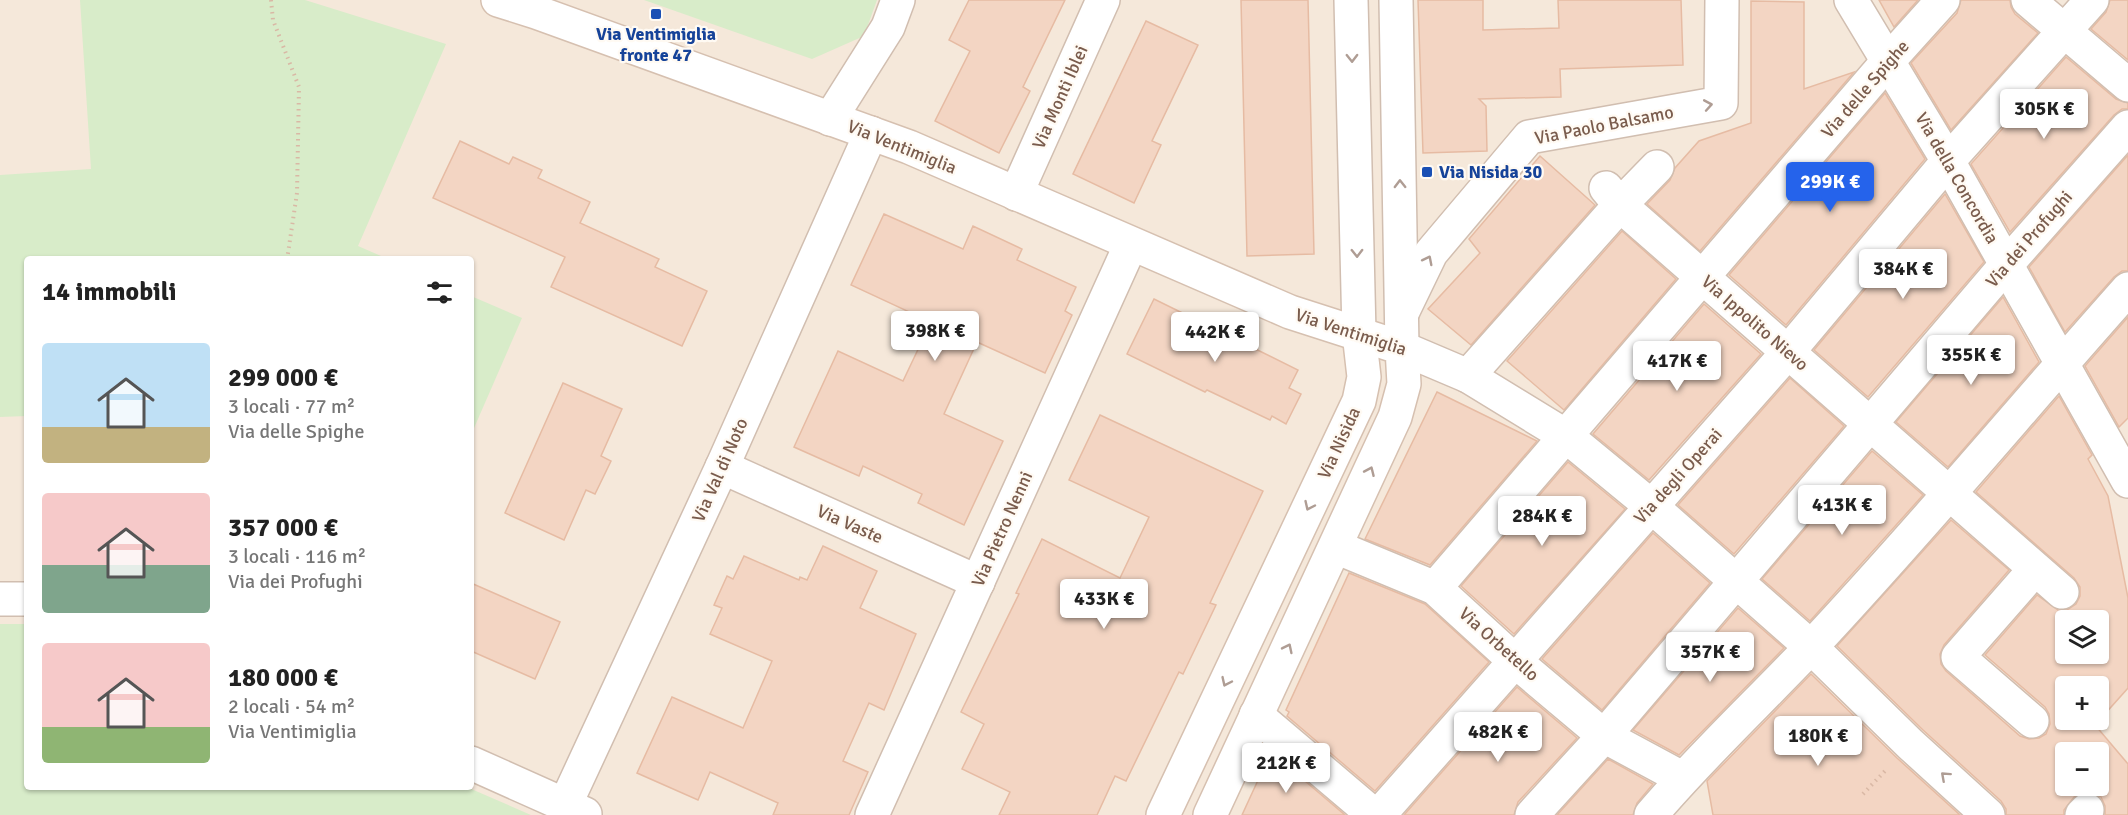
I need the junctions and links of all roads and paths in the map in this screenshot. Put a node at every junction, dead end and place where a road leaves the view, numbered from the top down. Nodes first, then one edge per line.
1 (271, 0) edge
2 (498, 0) edge
3 (898, 0) edge
4 (1103, 0) edge
5 (1351, 0) edge
6 (1396, 0) edge
7 (1722, 0) edge
8 (1851, 0) edge
9 (1943, 0) edge
10 (2028, 0) edge
11 (2092, 0) edge
12 (536, 6) edge
13 (2064, 32) junction
14 (1888, 60) junction
15 (2128, 85) edge
16 (830, 119) junction
17 (2128, 127) edge
18 (871, 134) junction
19 (1948, 161) junction
20 (1657, 167) dead end
21 (1016, 194) junction
22 (1613, 197) junction
23 (1131, 244) junction
24 (288, 256) edge
25 (2006, 265) junction
26 (1703, 277) junction
27 (2128, 289) edge
28 (1402, 313) junction
29 (1359, 333) junction
30 (1402, 348) junction
31 (1788, 352) junction
32 (2061, 364) junction
33 (1468, 376) junction
34 (1869, 424) junction
35 (1566, 436) junction
36 (2120, 450) edge
37 (722, 467) junction
38 (2128, 481) edge
39 (1949, 494) junction
40 (1651, 506) junction
41 (1336, 547) junction
42 (2035, 569) junction
43 (1736, 581) junction
44 (978, 582) junction
45 (1435, 588) junction
46 (2062, 592) dead end
47 (0, 599) edge
48 (24, 599) edge
49 (1811, 647) junction
50 (1515, 661) junction
51 (1256, 715) junction
52 (2032, 722) dead end
53 (1604, 736) junction
54 (474, 764) edge
55 (1682, 778) junction
56 (576, 810) edge
57 (872, 815) edge
58 (1163, 815) edge
59 (1210, 815) edge
60 (1374, 815) edge
61 (1379, 815) edge
62 (1532, 815) edge
63 (1651, 815) edge
64 (1988, 815) edge

1 - 24 path
2 - 12 street, Via Ventimiglia
3 - 16 street
4 - 21 street, Via Monti Iblei
5 -> 29 street, Via Nisida
28 -> 6 street
28 -> 7 street, Via Paolo Balsamo
8 - 14 street, Via della Concordia
9 - 14 street, Via delle Spighe
10 - 13 street
11 - 13 street, Via degli Operai
12 - 16 street, Via Ventimiglia
13 - 15 street
13 - 19 street, Via degli Operai
14 - 19 street, Via della Concordia
14 - 26 street, Via delle Spighe
16 - 18 street, Via Ventimiglia
17 - 25 street, Via dei Profughi
18 - 21 street, Via Ventimiglia
18 - 37 street, Via Val di Noto
19 - 25 street, Via della Concordia
19 - 31 street, Via degli Operai
20 - 22 street
21 - 23 street, Via Ventimiglia
22 - 26 street, Via Ippolito Nievo
22 - 33 street
23 - 29 street, Via Ventimiglia
23 - 44 street, Via Pietro Nenni
25 - 32 street, Via della Concordia
25 - 34 street, Via dei Profughi
26 - 31 street, Via Ippolito Nievo
26 - 35 street, Via delle Spighe
27 - 32 street
28 - 30 street
29 - 30 street, Via Ventimiglia
29 -> 58 street, Via Nisida
30 - 33 street, Via Ventimiglia
41 -> 30 street
31 - 34 street, Via Ippolito Nievo
31 - 40 street, Via degli Operai
32 - 36 street, Via della Concordia
32 - 39 street
33 - 35 street, Via Ventimiglia
34 - 39 street, Via Ippolito Nievo
34 - 43 street, Via dei Profughi
35 - 40 street, Via Ventimiglia
35 - 45 street, Via delle Spighe
36 - 38 street, Via della Concordia
37 - 44 street, Via Vaste
37 - 56 street, Via Val di Noto
39 - 42 street, Via Ippolito Nievo
39 - 49 street
40 - 43 street, Via Ventimiglia
40 - 50 street, Via degli Operai
41 - 45 street, Via Orbetello
51 -> 41 street
42 - 46 street, Via Ippolito Nievo
42 - 52 street
43 - 49 street, Via Ventimiglia
43 - 53 street, Via dei Profughi
44 - 57 street, Via Pietro Nenni
45 - 50 street, Via Orbetello
47 - 48 street
49 - 55 street
64 -> 49 street, Via Ventimiglia
50 - 53 street, Via Orbetello
50 - 61 street, Via degli Operai
51 - 59 street
51 - 60 street
53 - 55 street, Via Orbetello
53 - 62 street, Via dei Profughi
54 - 56 street
55 - 63 street

